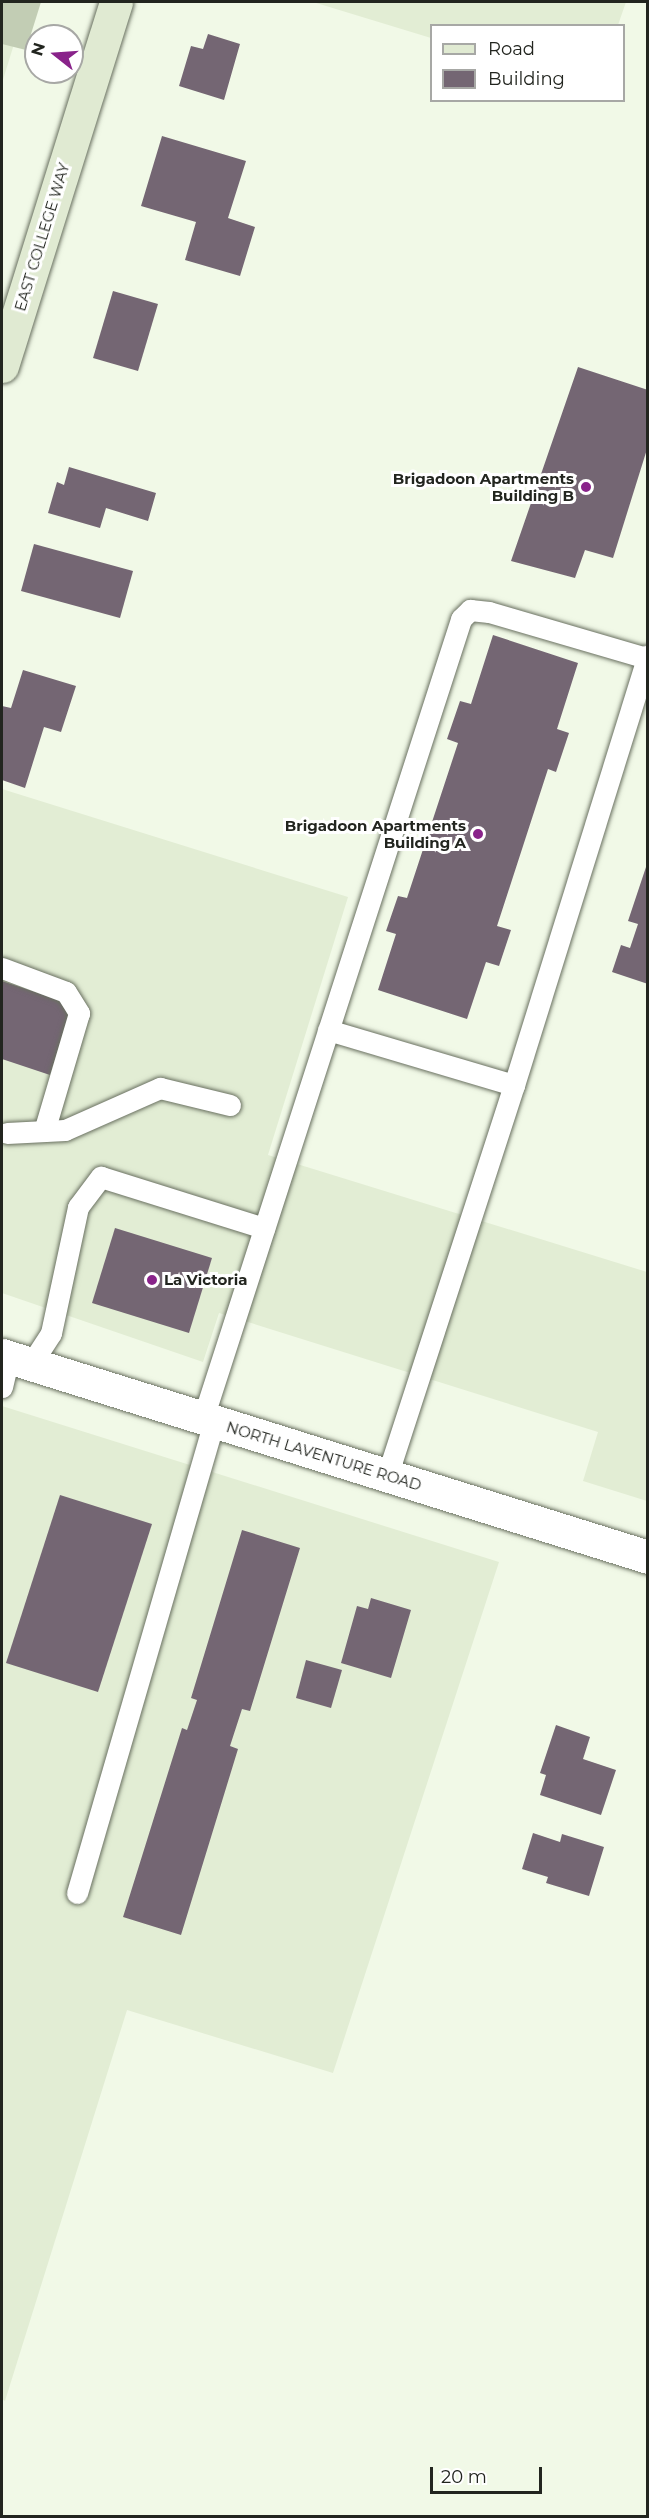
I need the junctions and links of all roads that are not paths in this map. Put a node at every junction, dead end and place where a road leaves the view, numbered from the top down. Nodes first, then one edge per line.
1 (116, 2) edge
2 (2, 366) edge
3 (647, 656) edge
4 (2, 968) edge
5 (328, 1030) junction
6 (514, 1085) junction
7 (230, 1105) dead end
8 (44, 1131) junction
9 (3, 1138) edge
10 (264, 1228) junction
11 (11, 1366) edge
12 (208, 1420) junction
13 (387, 1476) junction
14 (648, 1557) edge
15 (76, 1893) dead end

1 - 2 main road, EAST COLLEGE WAY
3 - 5 lane
3 - 6 lane
4 - 8 lane
5 - 6 lane
5 - 10 lane
6 - 13 lane
7 - 8 lane
8 - 9 lane
10 - 11 lane
10 - 12 lane
11 - 12 street, NORTH LAVENTURE ROAD
12 - 13 street, NORTH LAVENTURE ROAD
12 - 15 lane
13 - 14 street, NORTH LAVENTURE ROAD

